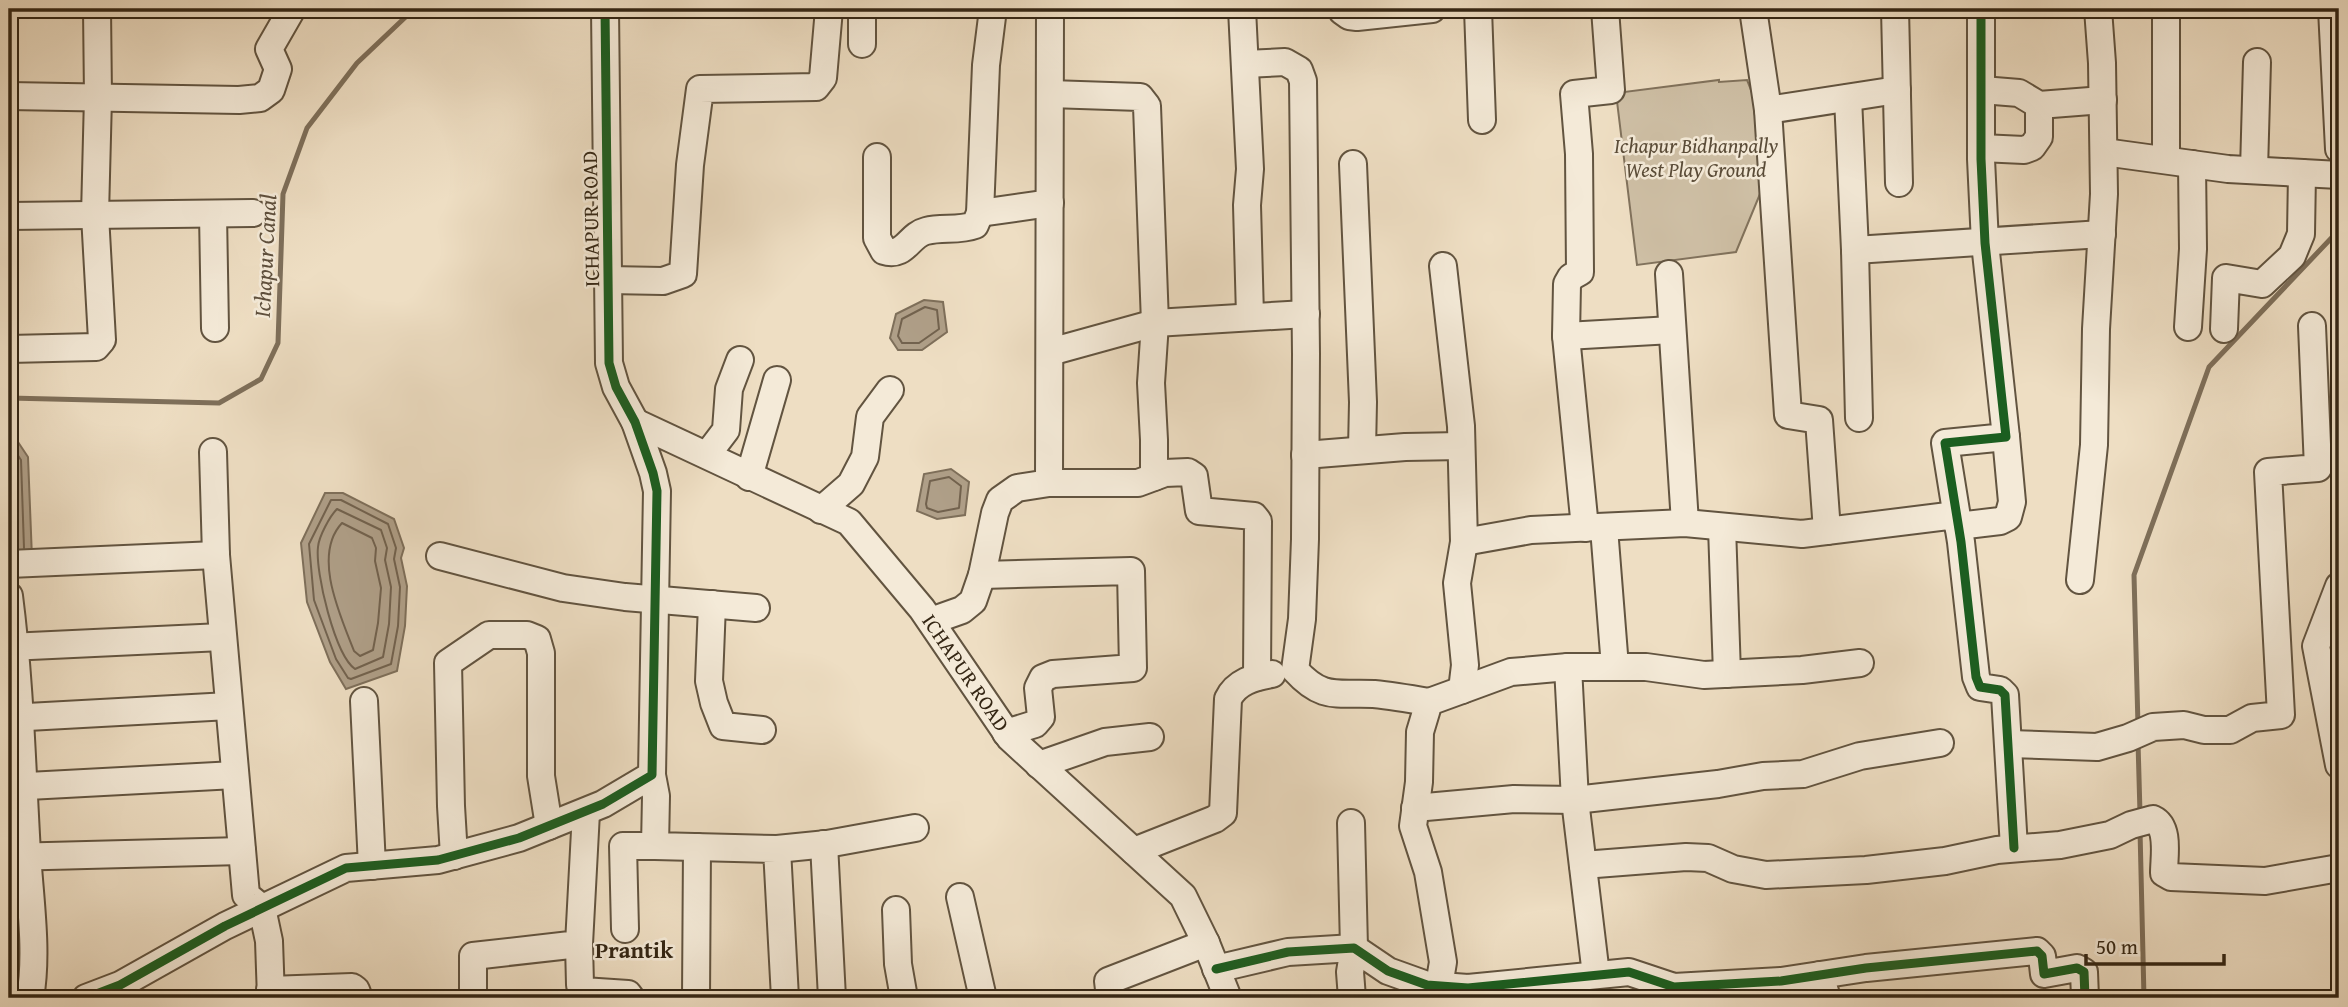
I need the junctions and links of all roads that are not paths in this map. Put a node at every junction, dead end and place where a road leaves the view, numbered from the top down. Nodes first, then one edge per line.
1 (97, 9) edge
2 (292, 9) edge
3 (605, 9) edge
4 (829, 9) edge
5 (862, 9) edge
6 (993, 9) edge
7 (1050, 9) edge
8 (1242, 9) edge
9 (1341, 9) edge
10 (1432, 9) edge
11 (1478, 9) edge
12 (1605, 9) edge
13 (1753, 9) edge
14 (1895, 9) edge
15 (1981, 9) edge
16 (2098, 9) edge
17 (2166, 9) edge
18 (2332, 9) edge
19 (862, 44) dead end
20 (2257, 62) dead end
21 (1245, 64) junction
22 (1897, 90) junction
23 (1982, 90) junction
24 (1050, 94) junction
25 (9, 96) edge
26 (98, 97) junction
27 (1847, 98) junction
28 (2103, 100) junction
29 (2039, 105) junction
30 (1768, 110) junction
31 (1482, 120) dead end
32 (1981, 148) junction
33 (2339, 149) edge
34 (2104, 152) junction
35 (877, 158) dead end
36 (2166, 160) junction
37 (1353, 164) dead end
38 (2192, 164) junction
39 (2254, 170) junction
40 (2302, 173) junction
41 (2339, 175) edge
42 (1899, 183) dead end
43 (1050, 203) junction
44 (253, 213) dead end
45 (979, 213) junction
46 (213, 214) junction
47 (95, 215) junction
48 (9, 216) edge
49 (2102, 234) junction
50 (1984, 243) junction
51 (1855, 250) junction
52 (1443, 266) dead end
53 (1669, 274) dead end
54 (609, 280) junction
55 (1306, 314) junction
56 (1250, 316) junction
57 (1155, 323) junction
58 (2312, 326) dead end
59 (2188, 327) dead end
60 (215, 328) dead end
61 (2224, 329) dead end
62 (1672, 330) junction
63 (1566, 336) junction
64 (9, 349) edge
65 (1050, 352) junction
66 (740, 360) dead end
67 (777, 380) dead end
68 (890, 390) dead end
69 (1859, 418) dead end
70 (635, 422) junction
71 (2006, 438) junction
72 (1461, 446) junction
73 (1362, 450) junction
74 (213, 452) dead end
75 (707, 455) junction
76 (1305, 455) junction
77 (2329, 466) edge
78 (749, 477) junction
79 (1154, 477) junction
80 (1049, 483) junction
81 (821, 510) junction
82 (1957, 521) junction
83 (1685, 523) junction
84 (1722, 527) junction
85 (1595, 528) junction
86 (1827, 531) junction
87 (1464, 542) junction
88 (216, 555) junction
89 (440, 556) dead end
90 (9, 564) edge
91 (982, 575) junction
92 (2080, 580) dead end
93 (2339, 586) edge
94 (9, 596) edge
95 (655, 598) junction
96 (712, 604) junction
97 (756, 608) dead end
98 (931, 621) junction
99 (222, 636) junction
100 (12, 646) edge
101 (1860, 663) dead end
102 (1568, 667) junction
103 (1615, 667) junction
104 (1294, 670) junction
105 (1727, 674) junction
106 (1257, 677) junction
107 (1462, 690) junction
108 (364, 701) dead end
109 (1429, 702) junction
110 (229, 706) junction
111 (14, 718) edge
112 (762, 730) dead end
113 (1006, 733) junction
114 (1150, 737) dead end
115 (1940, 743) dead end
116 (2009, 744) junction
117 (1039, 765) junction
118 (2339, 765) edge
119 (235, 775) junction
120 (652, 775) junction
121 (16, 787) edge
122 (1575, 800) junction
123 (1415, 808) junction
124 (586, 811) junction
125 (1351, 823) dead end
126 (549, 826) junction
127 (915, 828) dead end
128 (824, 844) junction
129 (655, 846) junction
130 (697, 847) junction
131 (2014, 848) junction
132 (777, 849) junction
133 (1134, 850) junction
134 (242, 851) junction
135 (18, 856) edge
136 (454, 856) junction
137 (1583, 865) junction
138 (372, 866) junction
139 (2339, 868) edge
140 (960, 897) dead end
141 (262, 908) junction
142 (896, 910) dead end
143 (20, 929) edge
144 (625, 929) dead end
145 (1206, 943) junction
146 (579, 944) junction
147 (1354, 948) junction
148 (1216, 969) junction
149 (1596, 975) junction
150 (1824, 986) edge
151 (1438, 992) edge
152 (1469, 993) edge
153 (270, 994) edge
154 (30, 998) edge
155 (86, 998) edge
156 (359, 998) edge
157 (473, 998) edge
158 (631, 998) edge
159 (696, 998) edge
160 (785, 998) edge
161 (832, 998) edge
162 (904, 998) edge
163 (983, 998) edge
164 (1110, 998) edge
165 (1228, 998) edge
166 (1352, 998) edge
167 (2085, 998) edge

1 - 26 street
2 - 26 street
3 - 54 street, ICHAPUR ROAD
4 - 54 street
5 - 19 street
6 - 45 street
7 - 24 street
8 - 21 street
9 - 10 street
11 - 31 street
12 - 63 street
13 - 30 street
14 - 22 street
15 - 23 street
16 - 28 street
17 - 36 street
18 - 33 street
20 - 39 street
21 - 55 street
21 - 56 street
22 - 27 street
22 - 42 street
23 - 29 street
23 - 32 street
24 - 43 street
24 - 57 street
25 - 26 street
26 - 47 street
27 - 30 street
27 - 51 street
28 - 29 street
28 - 34 street
29 - 32 street
30 - 86 street
32 - 50 street
34 - 36 street
34 - 49 street
35 - 45 street
36 - 38 street
37 - 73 street
38 - 39 street
38 - 59 street
39 - 40 street
40 - 41 street
40 - 61 street
43 - 45 street
43 - 65 street
44 - 46 street
46 - 47 street
46 - 60 street
47 - 48 street
47 - 64 street
49 - 50 street
49 - 92 street
50 - 51 street
50 - 71 street
51 - 69 street
52 - 72 street
53 - 62 street
54 - 70 street, ICHAPUR ROAD
55 - 56 street
55 - 76 street
56 - 57 street
57 - 65 street
57 - 79 street
58 - 77 street
62 - 63 street
62 - 83 street
63 - 85 street
65 - 80 street
66 - 75 street
67 - 78 street
68 - 81 street
70 - 75 street, ICHAPUR ROAD
70 - 95 street
71 - 82 street
71 - 82 street
72 - 73 street
72 - 87 street
73 - 76 street
74 - 88 street
75 - 78 street, ICHAPUR ROAD
76 - 104 street
77 - 116 street
78 - 81 street, ICHAPUR ROAD
79 - 80 street
79 - 106 street
80 - 91 street
81 - 98 street, ICHAPUR ROAD
82 - 86 street
82 - 116 street
83 - 84 street
83 - 85 street
84 - 86 street
84 - 105 street
85 - 87 street
85 - 103 street
87 - 107 street
88 - 90 street
88 - 99 street
89 - 95 street
91 - 98 street
91 - 113 street
93 - 118 street
94 - 100 street
95 - 96 street
95 - 120 street
96 - 97 street
96 - 112 street
98 - 113 street, ICHAPUR ROAD
99 - 100 street
99 - 110 street
100 - 111 street
101 - 105 street
102 - 103 street
102 - 107 street
102 - 122 street
103 - 105 street
104 - 106 street
104 - 109 street
106 - 133 street
107 - 109 street
108 - 138 street
109 - 123 street
110 - 111 street
110 - 119 street
111 - 121 street
113 - 117 street, ICHAPUR ROAD
114 - 117 street
115 - 122 street
116 - 131 street
117 - 133 street, ICHAPUR ROAD
119 - 121 street
119 - 134 street
120 - 124 street
120 - 129 street
121 - 135 street
122 - 123 street
122 - 137 street
123 - 151 street
124 - 126 street
124 - 146 street
125 - 147 street
126 - 136 street
126 - 136 street
127 - 128 street
128 - 132 street
128 - 161 street
129 - 130 street
129 - 144 street
130 - 132 street
130 - 159 street
131 - 137 street
131 - 139 street
132 - 160 street
133 - 145 street, ICHAPUR ROAD
134 - 135 street
134 - 141 street
135 - 143 street
136 - 138 street
137 - 149 street
138 - 141 street
140 - 163 street
141 - 153 street
141 - 155 street
142 - 162 street
143 - 154 street
145 - 148 street, ICHAPUR ROAD
145 - 164 street
146 - 157 street
146 - 158 street
147 - 148 street
147 - 151 street
147 - 166 street
148 - 165 street, ICHAPUR ROAD
149 - 150 street
149 - 152 street
150 - 167 street
151 - 152 street
153 - 156 street

